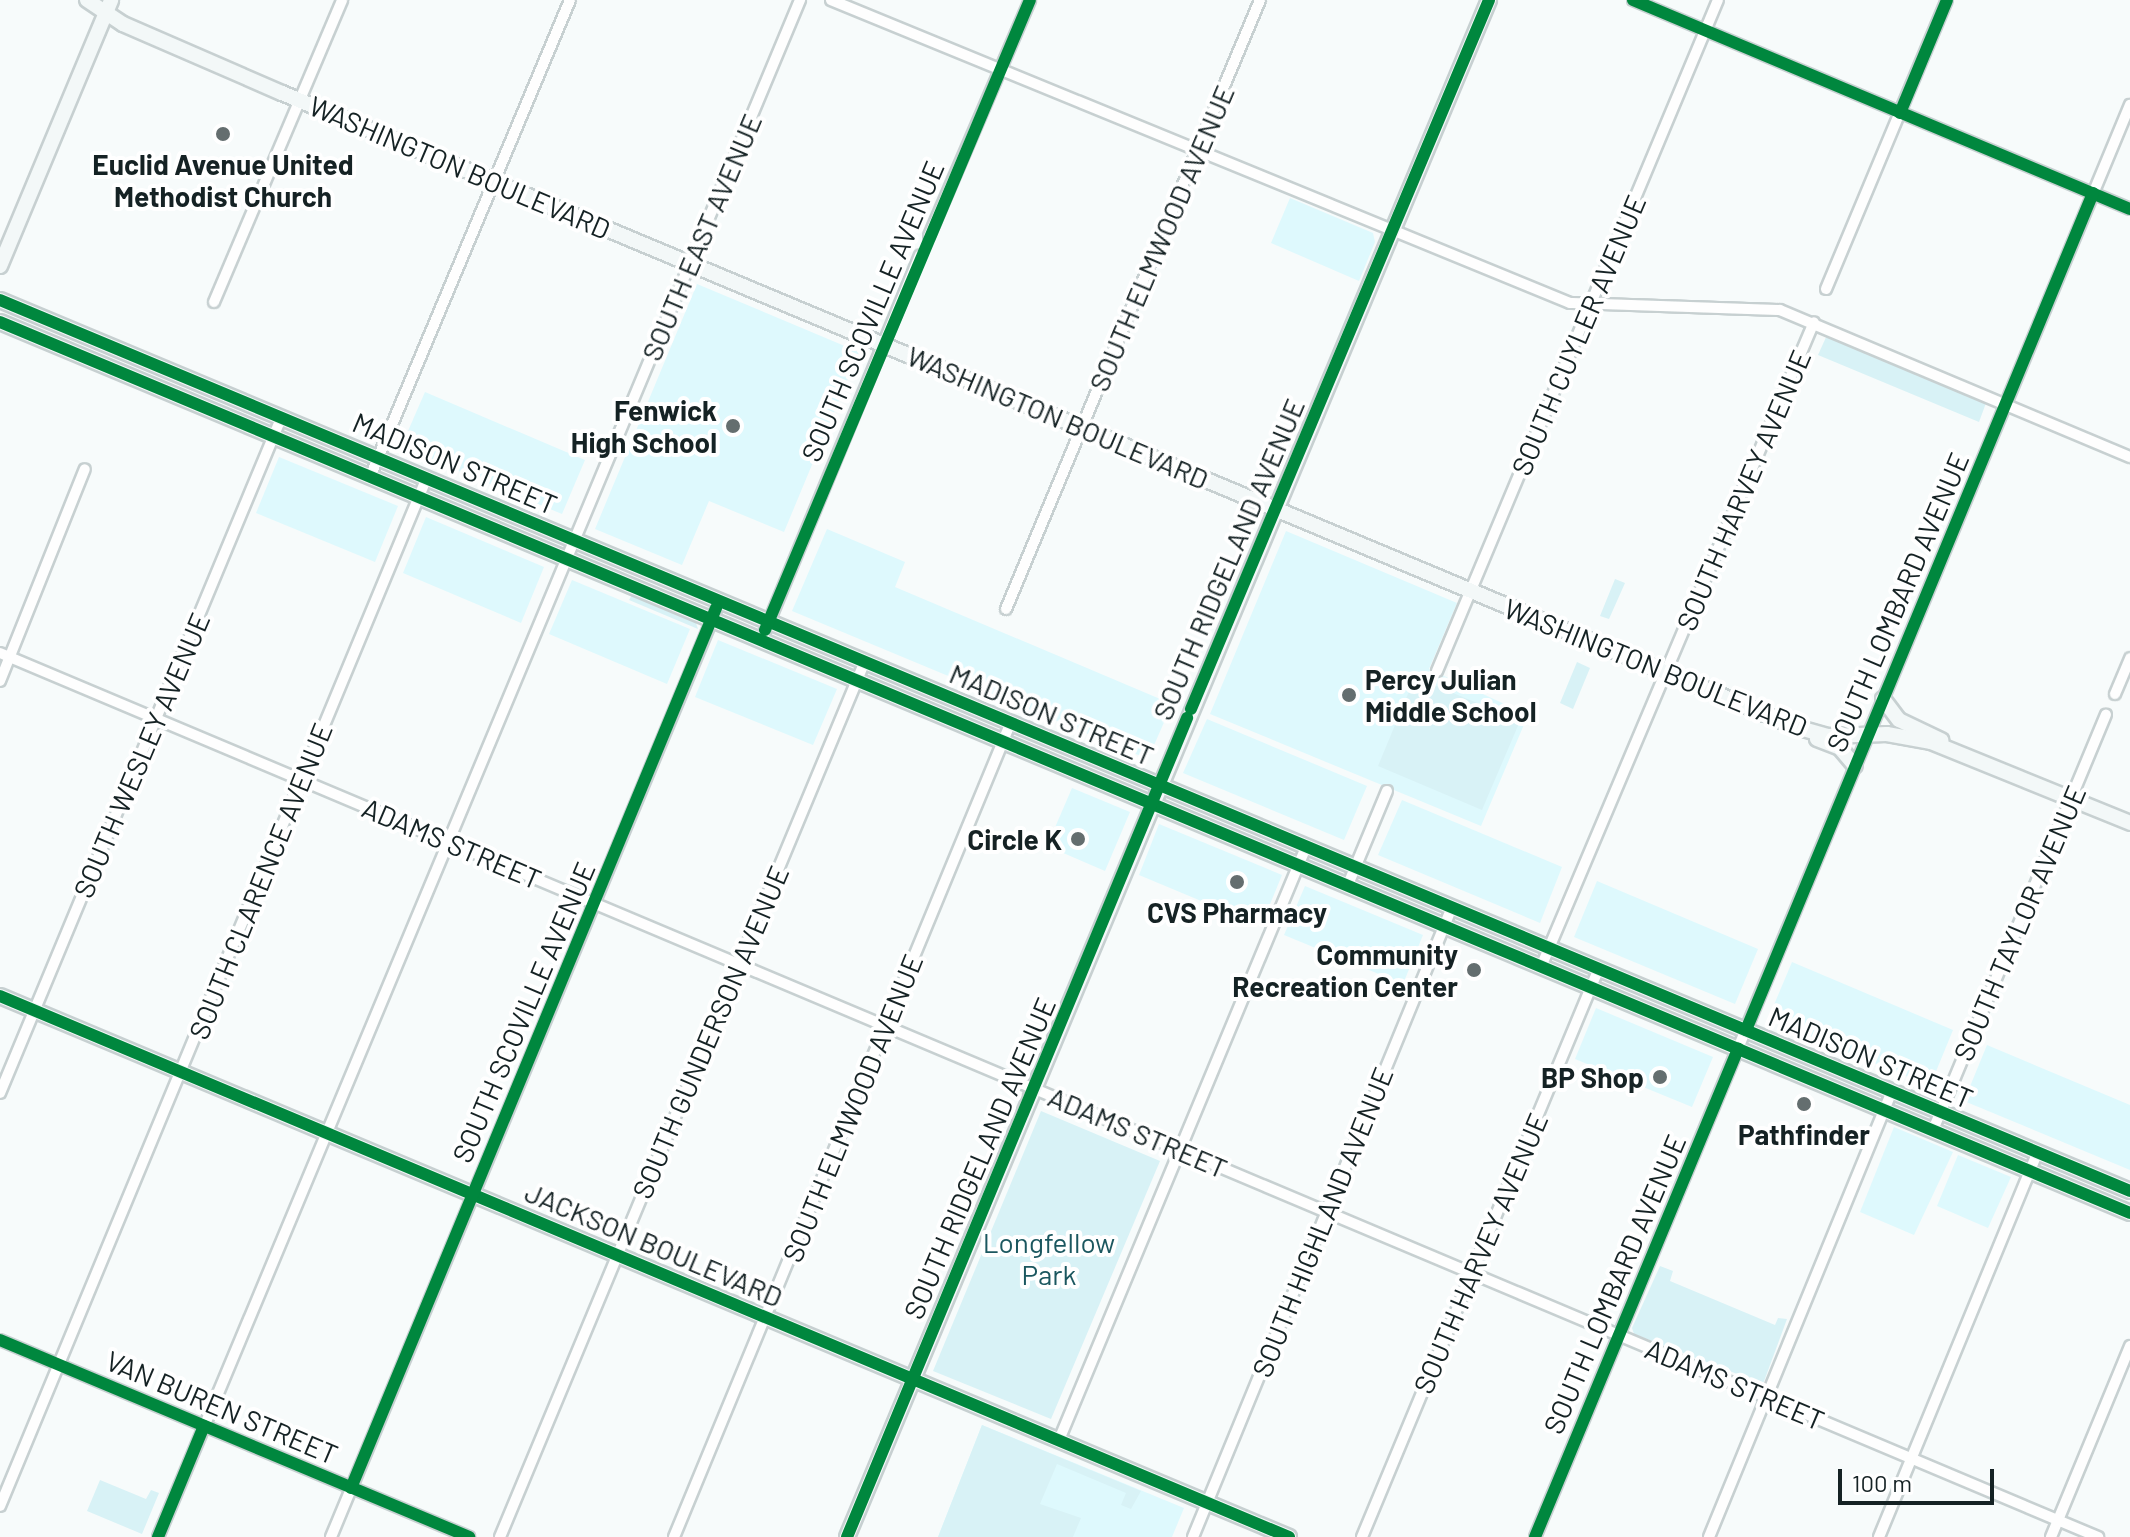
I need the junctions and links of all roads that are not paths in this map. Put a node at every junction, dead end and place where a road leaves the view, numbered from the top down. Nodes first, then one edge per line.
1 (87, 0) edge
2 (342, 0) edge
3 (570, 0) edge
4 (800, 0) edge
5 (831, 0) edge
6 (1030, 0) edge
7 (1260, 0) edge
8 (1489, 0) edge
9 (1633, 0) edge
10 (1718, 0) edge
11 (1947, 0) edge
12 (108, 6) edge
13 (1706, 30) junction
14 (1000, 71) junction
15 (300, 100) junction
16 (2130, 105) edge
17 (1900, 113) junction
18 (1196, 153) junction
19 (494, 182) junction
20 (2093, 193) junction
21 (2130, 209) edge
22 (1392, 231) junction
23 (929, 236) dead end
24 (920, 256) dead end
25 (690, 263) junction
26 (0, 266) edge
27 (1826, 289) dead end
28 (0, 300) edge
29 (214, 302) dead end
30 (1592, 305) junction
31 (0, 322) edge
32 (1814, 322) junction
33 (884, 345) junction
34 (2006, 404) junction
35 (282, 416) junction
36 (1082, 428) junction
37 (273, 436) junction
38 (378, 457) junction
39 (2130, 457) edge
40 (85, 469) dead end
41 (370, 477) junction
42 (427, 477) junction
43 (419, 497) junction
44 (1275, 509) junction
45 (574, 539) junction
46 (566, 558) junction
47 (1471, 591) junction
48 (720, 600) junction
49 (1006, 609) dead end
50 (711, 620) junction
51 (769, 620) junction
52 (761, 641) junction
53 (5, 655) edge
54 (2130, 658) edge
55 (865, 661) junction
56 (1437, 671) dead end
57 (1666, 672) junction
58 (0, 681) edge
59 (856, 682) junction
60 (2115, 694) dead end
61 (1883, 699) junction
62 (2106, 715) dead end
63 (156, 719) junction
64 (1011, 722) junction
65 (1796, 727) junction
66 (1868, 735) junction
67 (1003, 743) junction
68 (1954, 750) junction
69 (1855, 766) junction
70 (302, 780) junction
71 (1159, 785) junction
72 (1387, 791) dead end
73 (2071, 798) junction
74 (1152, 804) junction
75 (2130, 823) edge
76 (448, 842) junction
77 (1306, 847) junction
78 (1298, 867) junction
79 (1355, 868) junction
80 (1347, 887) junction
81 (594, 903) junction
82 (1452, 907) junction
83 (1444, 927) junction
84 (1549, 947) junction
85 (739, 964) junction
86 (1541, 967) junction
87 (1599, 968) junction
88 (1590, 988) junction
89 (0, 996) edge
90 (34, 1011) junction
91 (886, 1026) junction
92 (1746, 1030) junction
93 (1738, 1049) junction
94 (181, 1072) junction
95 (1034, 1088) junction
96 (1892, 1091) junction
97 (0, 1093) edge
98 (1884, 1110) junction
99 (1941, 1112) junction
100 (1933, 1130) junction
101 (326, 1133) junction
102 (1180, 1150) junction
103 (2038, 1152) junction
104 (2030, 1171) junction
105 (2130, 1191) edge
106 (473, 1195) junction
107 (1326, 1212) junction
108 (2130, 1212) edge
109 (617, 1255) junction
110 (1472, 1273) junction
111 (765, 1317) junction
112 (1619, 1335) junction
113 (0, 1340) edge
114 (2130, 1346) edge
115 (59, 1365) junction
116 (912, 1378) junction
117 (1767, 1397) junction
118 (204, 1426) junction
119 (1059, 1440) junction
120 (1912, 1459) junction
121 (351, 1488) junction
122 (1207, 1503) junction
123 (0, 1506) edge
124 (2058, 1520) junction
125 (158, 1537) edge
126 (331, 1537) edge
127 (469, 1537) edge
128 (500, 1537) edge
129 (674, 1537) edge
130 (847, 1537) edge
131 (1193, 1537) edge
132 (1289, 1537) edge
133 (1362, 1537) edge
134 (1535, 1537) edge
135 (1709, 1537) edge
136 (1879, 1537) edge
137 (2051, 1537) edge
138 (2098, 1537) edge

1 - 12 street, WASHINGTON BOULEVARD
2 - 15 street
3 - 19 street
4 - 25 street, SOUTH EAST AVENUE
5 - 14 street
6 - 14 street, SOUTH SCOVILLE AVENUE
7 - 18 street, SOUTH ELMWOOD AVENUE
8 - 22 street, SOUTH RIDGELAND AVENUE
9 - 13 street
10 - 13 street, SOUTH CUYLER AVENUE
11 - 17 street
12 - 15 street, WASHINGTON BOULEVARD
12 - 26 street
13 - 17 street
13 - 30 street, SOUTH CUYLER AVENUE
14 - 18 street
14 - 23 street, SOUTH SCOVILLE AVENUE
15 - 19 street, WASHINGTON BOULEVARD
15 - 29 street
16 - 20 street, SOUTH LOMBARD AVENUE
17 - 20 street
17 - 27 street
18 - 22 street
18 - 36 street, SOUTH ELMWOOD AVENUE
19 - 25 street, WASHINGTON BOULEVARD
19 - 38 street
20 - 21 street
20 - 34 street, SOUTH LOMBARD AVENUE
22 - 30 street
22 - 44 street, SOUTH RIDGELAND AVENUE
24 - 33 street, SOUTH SCOVILLE AVENUE
25 - 33 street, WASHINGTON BOULEVARD
25 - 45 street, SOUTH EAST AVENUE
28 - 35 street, MADISON STREET
30 - 32 street
30 - 47 street, SOUTH CUYLER AVENUE
31 - 37 street, MADISON STREET
32 - 34 street
32 - 57 street, SOUTH HARVEY AVENUE
33 - 36 street, WASHINGTON BOULEVARD
33 - 51 street, SOUTH SCOVILLE AVENUE
34 - 39 street
34 - 61 street, SOUTH LOMBARD AVENUE
35 - 37 street, SOUTH WESLEY AVENUE
35 - 38 street, MADISON STREET
36 - 44 street, WASHINGTON BOULEVARD
36 - 49 street, SOUTH ELMWOOD AVENUE
37 - 41 street, MADISON STREET
37 - 63 street, SOUTH WESLEY AVENUE
38 - 41 street
38 - 42 street, MADISON STREET
40 - 53 street
41 - 43 street, MADISON STREET
42 - 43 street, SOUTH CLARENCE AVENUE
42 - 45 street, MADISON STREET
43 - 46 street, MADISON STREET
43 - 70 street, SOUTH CLARENCE AVENUE
44 - 47 street, WASHINGTON BOULEVARD
44 - 71 street, SOUTH RIDGELAND AVENUE
45 - 46 street, SOUTH EAST AVENUE
45 - 48 street, MADISON STREET
46 - 50 street, MADISON STREET
46 - 76 street, SOUTH EAST AVENUE
47 - 56 street, SOUTH CUYLER AVENUE
47 - 57 street, WASHINGTON BOULEVARD
48 - 50 street, SOUTH SCOVILLE AVENUE
48 - 51 street, MADISON STREET
50 - 52 street, MADISON STREET
50 - 81 street, SOUTH SCOVILLE AVENUE
51 - 52 street, SOUTH SCOVILLE AVENUE
51 - 55 street, MADISON STREET
52 - 59 street, MADISON STREET
53 - 58 street
53 - 63 street, ADAMS STREET
54 - 60 street
55 - 59 street, SOUTH GUNDERSON AVENUE
55 - 64 street, MADISON STREET
57 - 65 street, WASHINGTON BOULEVARD
57 - 84 street, SOUTH HARVEY AVENUE
59 - 67 street, MADISON STREET
59 - 85 street, SOUTH GUNDERSON AVENUE
61 - 66 street, SOUTH LOMBARD AVENUE
61 - 68 street
62 - 73 street, SOUTH TAYLOR AVENUE
63 - 70 street, ADAMS STREET
63 - 90 street, SOUTH WESLEY AVENUE
64 - 67 street, SOUTH ELMWOOD AVENUE
64 - 71 street, MADISON STREET
65 - 66 street, WASHINGTON BOULEVARD
65 - 69 street
66 - 68 street, WASHINGTON BOULEVARD
66 - 69 street, SOUTH LOMBARD AVENUE
67 - 74 street, MADISON STREET
67 - 91 street, SOUTH ELMWOOD AVENUE
68 - 73 street, WASHINGTON BOULEVARD
69 - 92 street, SOUTH LOMBARD AVENUE
70 - 76 street, ADAMS STREET
70 - 94 street, SOUTH CLARENCE AVENUE
71 - 74 street, SOUTH RIDGELAND AVENUE
71 - 77 street, MADISON STREET
72 - 79 street
73 - 75 street, WASHINGTON BOULEVARD
73 - 99 street, SOUTH TAYLOR AVENUE
74 - 78 street, MADISON STREET
74 - 95 street, SOUTH RIDGELAND AVENUE
76 - 81 street, ADAMS STREET
76 - 101 street, SOUTH EAST AVENUE
77 - 78 street
77 - 79 street, MADISON STREET
78 - 80 street, MADISON STREET
78 - 102 street
79 - 80 street
79 - 82 street, MADISON STREET
80 - 83 street, MADISON STREET
81 - 85 street, ADAMS STREET
81 - 106 street, SOUTH SCOVILLE AVENUE
82 - 83 street, SOUTH HIGHLAND AVENUE
82 - 84 street, MADISON STREET
83 - 86 street, MADISON STREET
83 - 107 street, SOUTH HIGHLAND AVENUE
84 - 86 street, SOUTH HARVEY AVENUE
84 - 87 street, MADISON STREET
85 - 91 street, ADAMS STREET
85 - 109 street, SOUTH GUNDERSON AVENUE
86 - 88 street, MADISON STREET
87 - 88 street, SOUTH HARVEY AVENUE
87 - 92 street, MADISON STREET
88 - 93 street, MADISON STREET
88 - 110 street, SOUTH HARVEY AVENUE
89 - 90 street, JACKSON BOULEVARD
90 - 94 street, JACKSON BOULEVARD
90 - 97 street, SOUTH WESLEY AVENUE
91 - 95 street, ADAMS STREET
91 - 111 street, SOUTH ELMWOOD AVENUE
92 - 93 street, SOUTH LOMBARD AVENUE
92 - 96 street, MADISON STREET
93 - 98 street, MADISON STREET
93 - 112 street, SOUTH LOMBARD AVENUE
94 - 101 street, JACKSON BOULEVARD
94 - 115 street, SOUTH CLARENCE AVENUE
95 - 102 street, ADAMS STREET
95 - 116 street, SOUTH RIDGELAND AVENUE
96 - 98 street
96 - 99 street, MADISON STREET
98 - 100 street, MADISON STREET
98 - 117 street
99 - 100 street, SOUTH TAYLOR AVENUE
99 - 103 street, MADISON STREET
100 - 104 street, MADISON STREET
101 - 106 street, JACKSON BOULEVARD
101 - 118 street, SOUTH EAST AVENUE
102 - 107 street, ADAMS STREET
102 - 119 street
103 - 104 street
103 - 105 street, MADISON STREET
104 - 108 street, MADISON STREET
104 - 120 street
106 - 109 street, JACKSON BOULEVARD
106 - 121 street, SOUTH SCOVILLE AVENUE
107 - 110 street, ADAMS STREET
107 - 122 street, SOUTH HIGHLAND AVENUE
109 - 111 street, JACKSON BOULEVARD
109 - 128 street, SOUTH GUNDERSON AVENUE
110 - 112 street, ADAMS STREET
110 - 133 street, SOUTH HARVEY AVENUE
111 - 116 street, JACKSON BOULEVARD
111 - 129 street, SOUTH ELMWOOD AVENUE
112 - 117 street, ADAMS STREET
112 - 134 street, SOUTH LOMBARD AVENUE
113 - 115 street, VAN BUREN STREET
114 - 124 street
115 - 118 street, VAN BUREN STREET
115 - 123 street, SOUTH CLARENCE AVENUE
116 - 119 street, JACKSON BOULEVARD
116 - 130 street, SOUTH RIDGELAND AVENUE
117 - 120 street, ADAMS STREET
117 - 135 street
118 - 121 street, VAN BUREN STREET
118 - 125 street, SOUTH EAST AVENUE
119 - 122 street, JACKSON BOULEVARD
120 - 124 street, ADAMS STREET
120 - 136 street
121 - 126 street, SOUTH SCOVILLE AVENUE
121 - 127 street, VAN BUREN STREET
122 - 131 street, SOUTH HIGHLAND AVENUE
122 - 132 street, JACKSON BOULEVARD
124 - 137 street
124 - 138 street, ADAMS STREET

